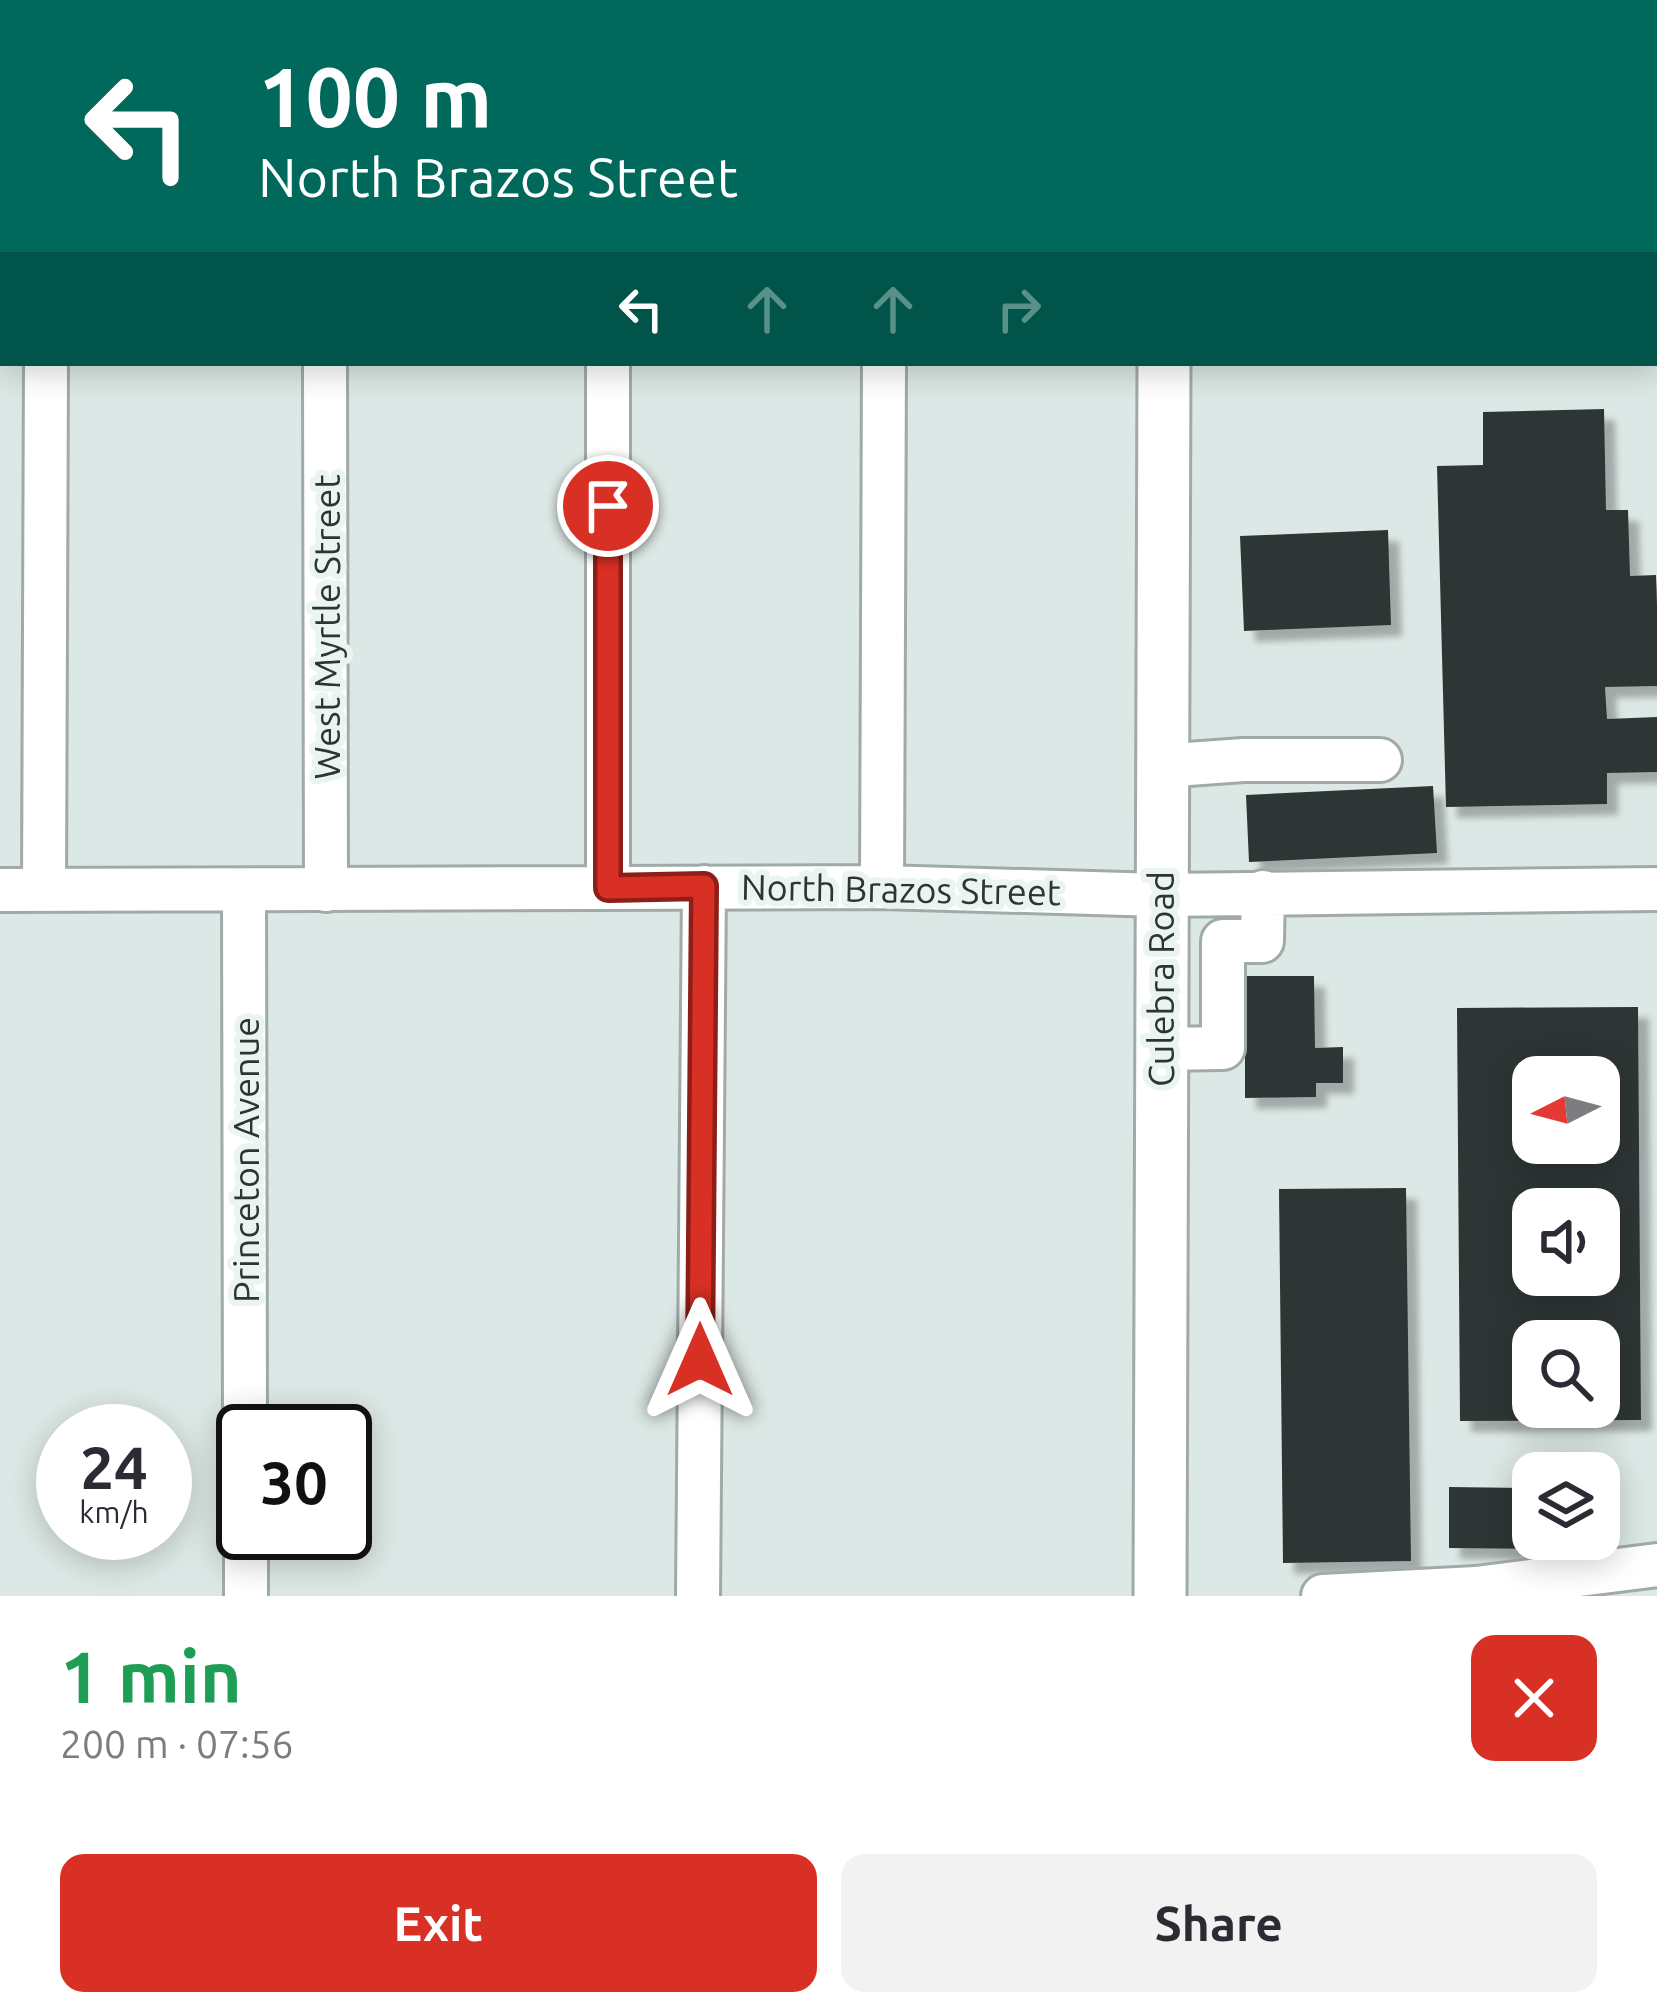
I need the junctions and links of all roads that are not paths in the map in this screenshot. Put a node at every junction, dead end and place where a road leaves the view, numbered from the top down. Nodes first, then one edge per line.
1 (46, 366) edge
2 (325, 366) edge
3 (608, 366) edge
4 (884, 366) edge
5 (1164, 366) edge
6 (1380, 760) dead end
7 (1161, 766) junction
8 (704, 886) junction
9 (882, 887) junction
10 (608, 888) junction
11 (1657, 889) edge
12 (0, 890) edge
13 (44, 890) junction
14 (244, 890) junction
15 (326, 890) junction
16 (1263, 892) junction
17 (1216, 893) junction
18 (1160, 895) junction
19 (1223, 941) junction
20 (1160, 1048) junction
21 (245, 1404) edge
22 (245, 1560) edge
23 (1657, 1564) edge
24 (246, 1596) edge
25 (698, 1596) edge
26 (1160, 1596) edge
27 (1323, 1596) edge

1 - 13 street
2 - 15 street, West Myrtle Street
3 - 10 street
4 - 9 street
5 - 7 main road, Culebra Road
6 - 7 street
7 - 18 main road, Culebra Road
8 - 9 street, North Brazos Street
8 - 10 street, North Brazos Street
8 - 25 street
9 - 18 street, North Brazos Street
10 - 15 street, North Brazos Street
11 - 16 street, North Brazos Street
12 - 13 street, North Brazos Street
13 - 14 street, North Brazos Street
14 - 15 street, North Brazos Street
14 - 21 street, Princeton Avenue
16 - 17 street, North Brazos Street
16 - 19 street
17 - 18 street, North Brazos Street
17 - 19 street
18 - 20 main road, Culebra Road
19 - 20 street
20 - 26 main road, Culebra Road
22 - 24 street
23 - 27 street

